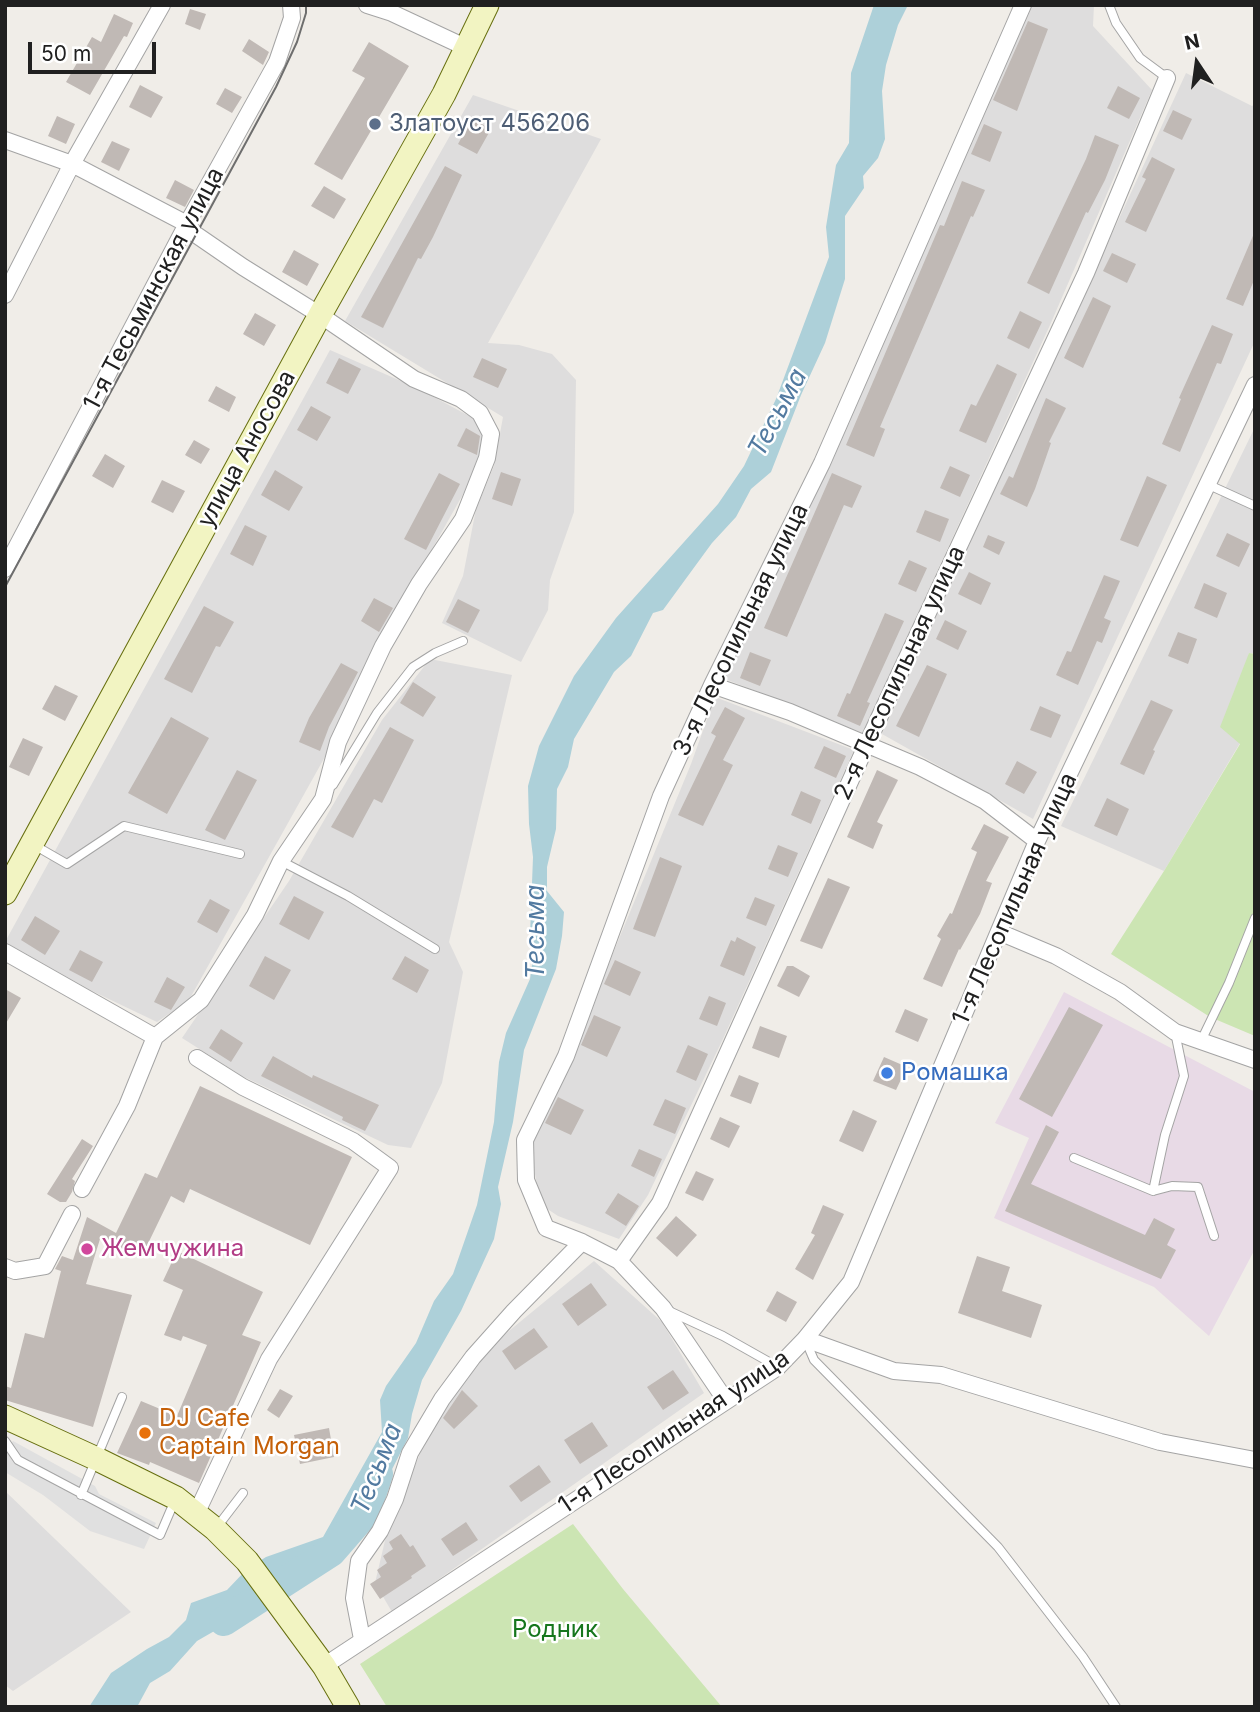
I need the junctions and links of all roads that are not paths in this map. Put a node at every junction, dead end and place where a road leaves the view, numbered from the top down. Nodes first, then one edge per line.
1 (162, 5) edge
2 (291, 5) edge
3 (367, 5) edge
4 (487, 5) edge
5 (1023, 5) edge
6 (1109, 5) edge
7 (467, 48) junction
8 (1167, 78) joint
9 (5, 140) edge
10 (72, 164) junction
11 (187, 224) junction
12 (5, 295) edge
13 (320, 315) junction
14 (1255, 385) edge
15 (1209, 485) junction
16 (1255, 506) edge
17 (5, 569) edge
18 (463, 640) dead end
19 (712, 685) junction
20 (866, 746) junction
21 (324, 799) junction
22 (1037, 841) junction
23 (32, 844) junction
24 (240, 854) dead end
25 (281, 861) junction
26 (5, 893) edge
27 (1255, 918) edge
28 (999, 932) junction
29 (435, 949) dead end
30 (6, 954) edge
31 (1175, 1032) junction
32 (155, 1037) junction
33 (1202, 1041) junction
34 (197, 1058) dead end
35 (1255, 1060) edge
36 (1074, 1158) dead end
37 (82, 1188) dead end
38 (1153, 1191) junction
39 (72, 1214) dead end
40 (1213, 1236) dead end
41 (582, 1242) junction
42 (619, 1261) junction
43 (5, 1267) edge
44 (663, 1308) junction
45 (805, 1339) junction
46 (778, 1367) junction
47 (122, 1397) dead end
48 (726, 1401) junction
49 (7, 1430) edge
50 (97, 1459) junction
51 (1255, 1460) edge
52 (243, 1493) dead end
53 (81, 1495) junction
54 (176, 1498) junction
55 (196, 1514) junction
56 (215, 1529) junction
57 (362, 1639) junction
58 (324, 1666) junction
59 (348, 1707) edge
60 (1116, 1707) edge

1 - 10 street
2 - 11 street, 1-я Тесьминская улица
3 - 7 street
4 - 7 main road, улица Аносова
5 - 19 street, 3-я Лесопильная улица
6 - 8 lane
7 - 13 main road, улица Аносова
8 - 20 street, 2-я Лесопильная улица
9 - 10 street
10 - 11 street
10 - 12 street
11 - 13 street
11 - 17 street, 1-я Тесьминская улица
13 - 21 street
13 - 23 main road, улица Аносова
14 - 15 street, 1-я Лесопильная улица
15 - 16 lane
15 - 22 street, 1-я Лесопильная улица
18 - 21 lane
19 - 20 street
19 - 41 street, 3-я Лесопильная улица
20 - 22 street
20 - 42 street, 2-я Лесопильная улица
21 - 25 street
22 - 28 street, 1-я Лесопильная улица
23 - 24 lane
23 - 26 main road, улица Аносова
25 - 29 lane
25 - 32 street
27 - 33 lane
28 - 31 street
28 - 45 street, 1-я Лесопильная улица
30 - 32 street
31 - 33 street
31 - 38 lane
32 - 37 street
33 - 35 street
34 - 55 street
36 - 38 lane
38 - 40 lane
39 - 43 street
41 - 42 street, 3-я Лесопильная улица
41 - 57 street
42 - 44 street, 3-я Лесопильная улица
44 - 46 lane
44 - 48 street, 3-я Лесопильная улица
45 - 46 street, 1-я Лесопильная улица
45 - 51 street
45 - 60 lane
46 - 48 street, 1-я Лесопильная улица
47 - 50 lane
48 - 57 street, 1-я Лесопильная улица
49 - 50 main road
49 - 53 lane
50 - 53 lane
50 - 54 main road
52 - 56 lane
53 - 54 lane
54 - 55 main road
55 - 56 main road
56 - 58 main road
57 - 58 street, 1-я Лесопильная улица
58 - 59 main road

